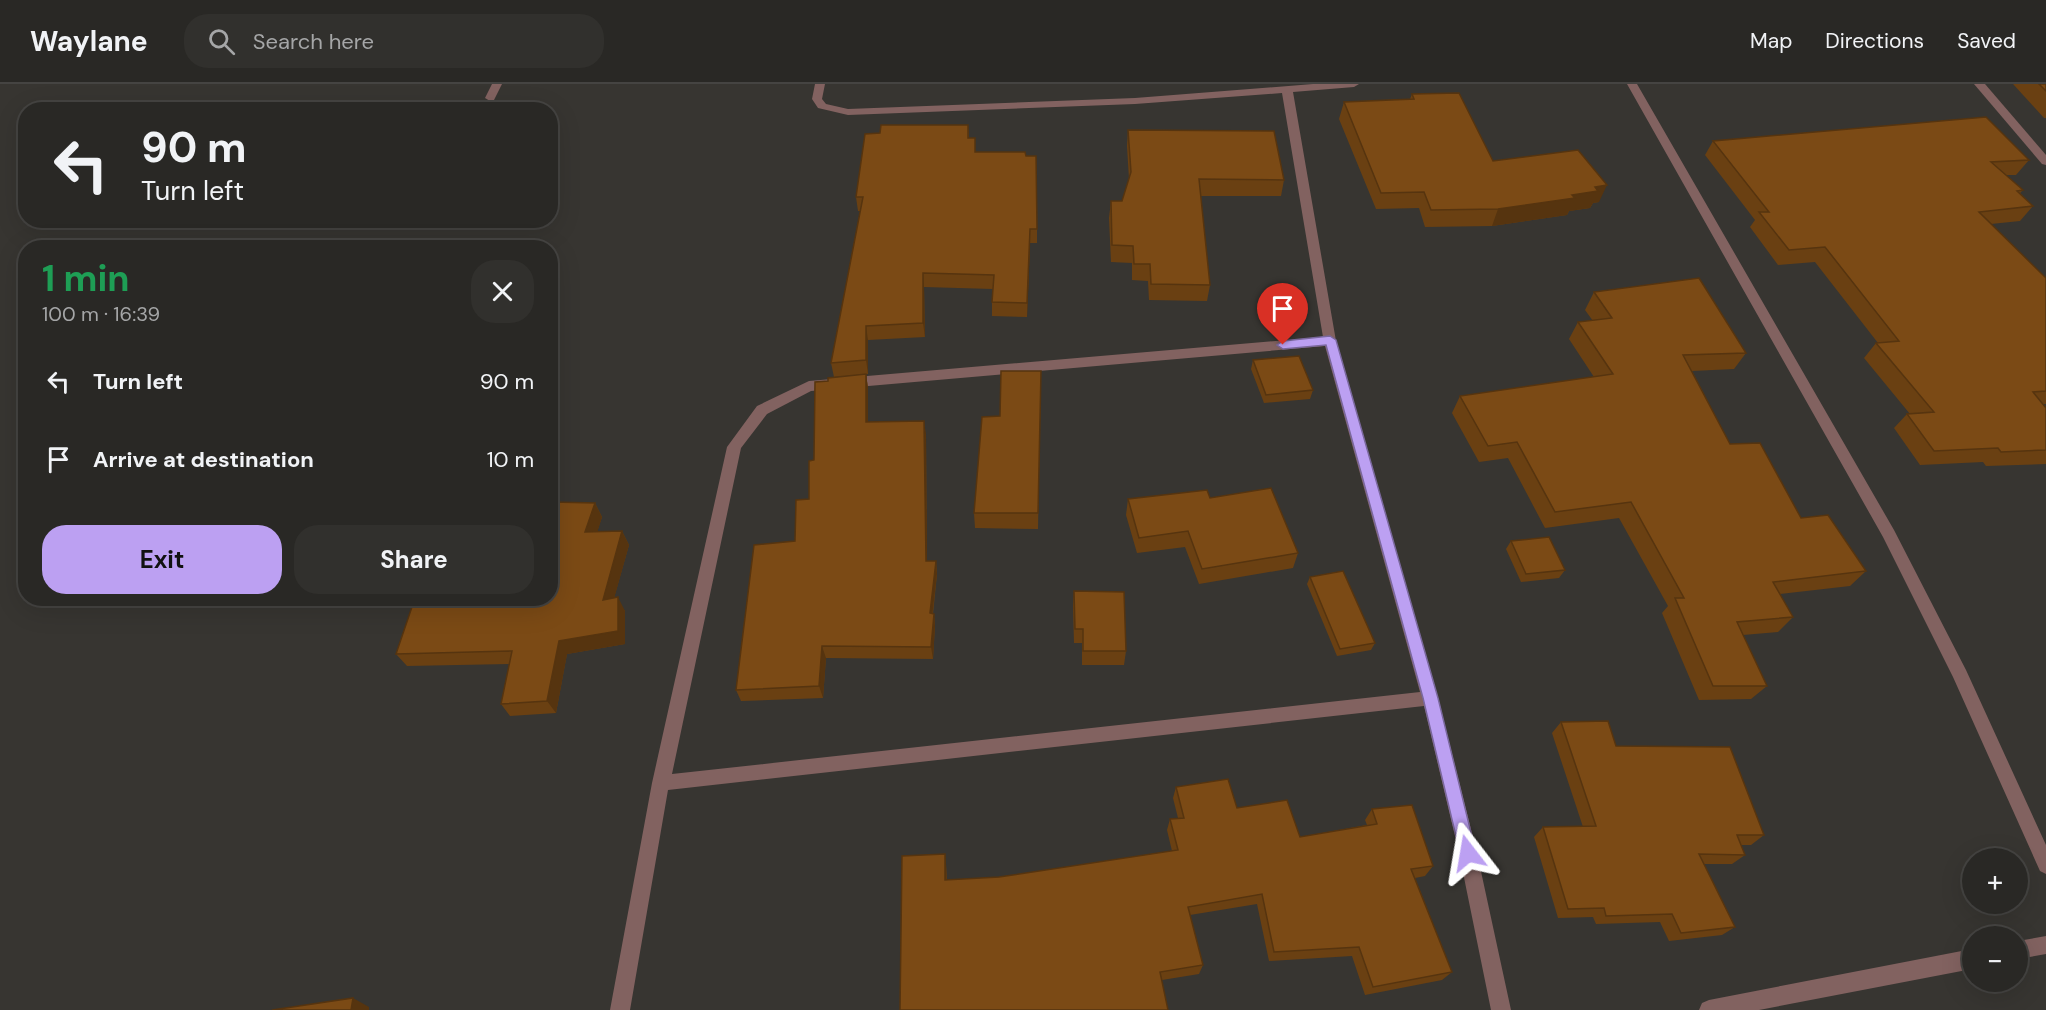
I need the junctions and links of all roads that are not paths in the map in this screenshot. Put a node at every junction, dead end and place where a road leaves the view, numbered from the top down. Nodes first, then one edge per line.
1 (497, 84) edge
2 (820, 84) edge
3 (1354, 84) edge
4 (1632, 84) edge
5 (1979, 84) edge
6 (1287, 90) junction
7 (490, 98) dead end
8 (2046, 162) edge
9 (1330, 340) junction
10 (1430, 698) junction
11 (661, 783) junction
12 (2046, 865) edge
13 (2046, 945) edge
14 (2028, 948) edge
15 (1962, 961) edge
16 (620, 1010) edge
17 (1501, 1010) edge
18 (1709, 1010) edge

1 - 7 street
2 - 6 street
3 - 6 street
4 - 12 street
5 - 8 street
6 - 9 street
9 - 10 street
9 - 11 street
10 - 11 street
10 - 17 street
11 - 16 street
13 - 14 street
15 - 18 street

